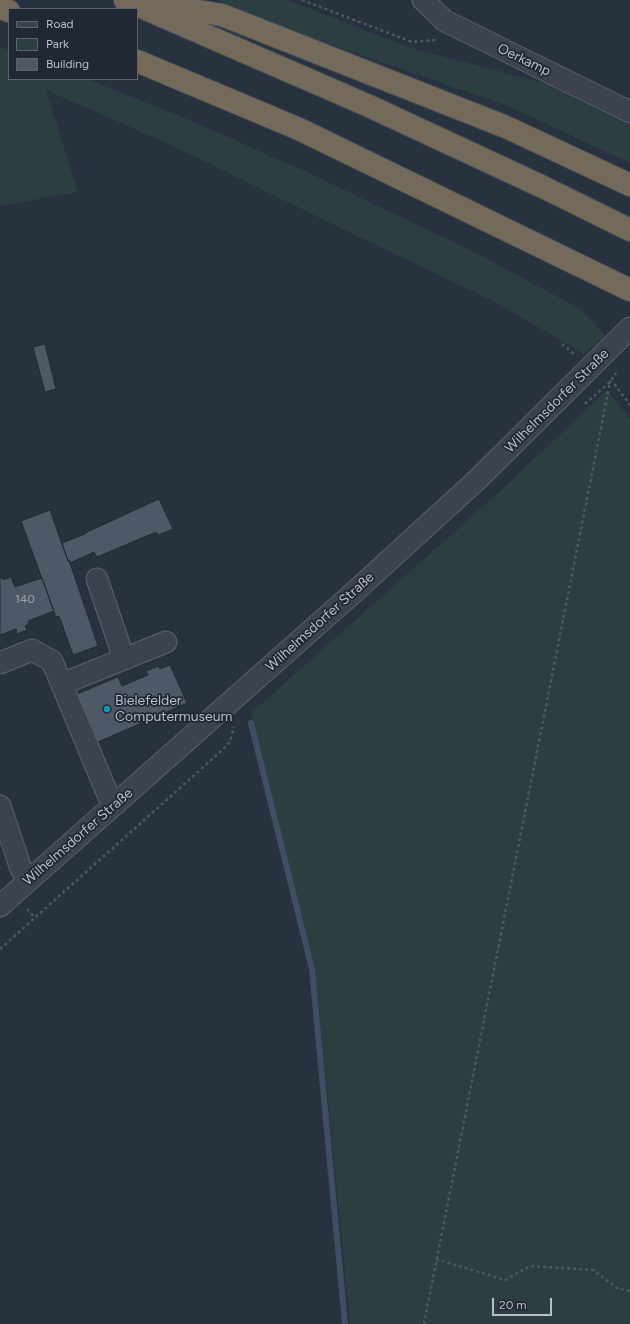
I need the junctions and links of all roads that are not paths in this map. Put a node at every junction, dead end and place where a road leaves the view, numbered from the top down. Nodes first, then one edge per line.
1 (125, 0) edge
2 (131, 0) edge
3 (423, 0) edge
4 (138, 61) edge
5 (630, 112) edge
6 (630, 185) edge
7 (630, 230) edge
8 (630, 290) edge
9 (630, 328) edge
10 (97, 579) dead end
11 (166, 642) dead end
12 (124, 659) junction
13 (0, 663) edge
14 (62, 684) junction
15 (116, 804) junction
16 (0, 806) edge
17 (30, 879) junction
18 (0, 906) edge

1 - 7 highway
2 - 6 highway
3 - 5 street, Oerkamp
4 - 8 highway
9 - 15 street, Wilhelmsdorfer Straße
10 - 12 street
11 - 12 street
12 - 14 street
13 - 14 street
14 - 15 street
15 - 17 street, Wilhelmsdorfer Straße
16 - 17 street
17 - 18 street, Wilhelmsdorfer Straße

